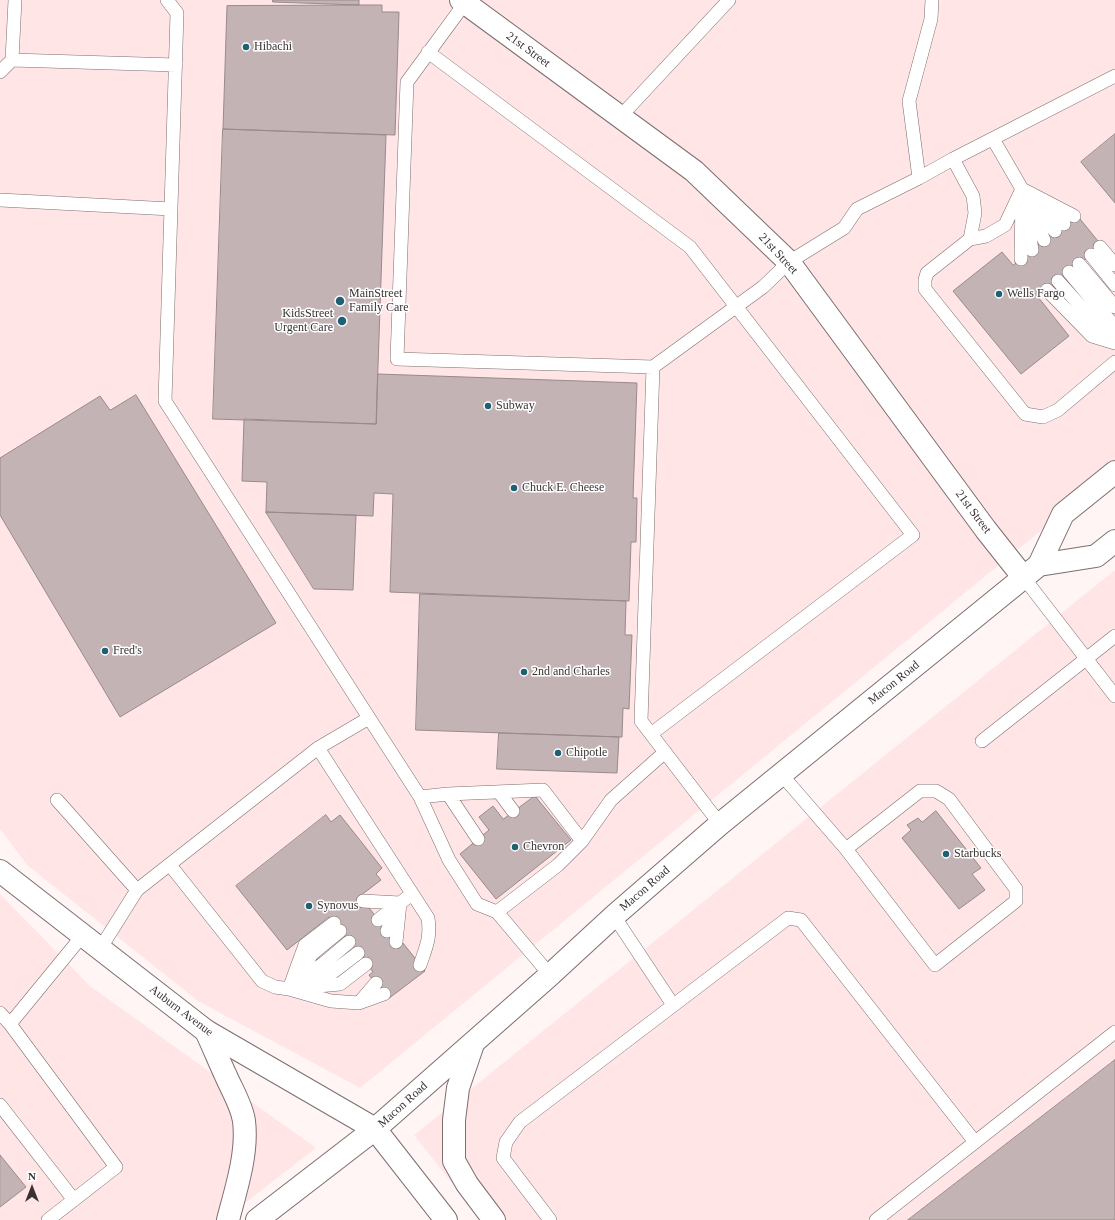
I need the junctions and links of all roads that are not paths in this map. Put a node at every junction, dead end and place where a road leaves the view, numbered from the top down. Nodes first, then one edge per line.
1 (15, 0) edge
2 (167, 0) edge
3 (729, 0) edge
4 (932, 0) edge
5 (463, 1) edge
6 (428, 52) junction
7 (12, 60) junction
8 (176, 65) junction
9 (0, 72) edge
10 (1115, 76) edge
11 (620, 117) junction
12 (993, 139) junction
13 (953, 159) junction
14 (919, 178) junction
15 (1022, 189) junction
16 (0, 200) edge
17 (171, 209) junction
18 (970, 239) junction
19 (1044, 240) dead end
20 (1032, 250) dead end
21 (1021, 259) dead end
22 (789, 262) junction
23 (1115, 265) edge
24 (1058, 281) dead end
25 (1115, 285) edge
26 (1047, 290) dead end
27 (736, 306) junction
28 (1115, 308) edge
29 (1115, 327) edge
30 (1115, 338) edge
31 (1115, 342) edge
32 (1115, 362) edge
33 (653, 367) junction
34 (1115, 472) edge
35 (1115, 541) edge
36 (1031, 572) junction
37 (1115, 636) edge
38 (1086, 658) junction
39 (1115, 696) edge
40 (369, 718) junction
41 (651, 734) junction
42 (982, 741) dead end
43 (318, 748) junction
44 (665, 752) junction
45 (781, 774) junction
46 (499, 792) junction
47 (448, 794) junction
48 (420, 797) junction
49 (57, 800) dead end
50 (513, 811) dead end
51 (720, 824) junction
52 (478, 839) dead end
53 (582, 841) junction
54 (846, 850) junction
55 (170, 865) junction
56 (0, 871) edge
57 (137, 890) junction
58 (412, 894) junction
59 (400, 903) junction
60 (497, 912) junction
61 (614, 916) junction
62 (337, 927) dead end
63 (387, 931) dead end
64 (83, 935) junction
65 (349, 942) dead end
66 (396, 942) dead end
67 (100, 949) junction
68 (426, 949) junction
69 (358, 953) dead end
70 (412, 955) dead end
71 (366, 964) dead end
72 (420, 965) dead end
73 (550, 975) junction
74 (376, 983) dead end
75 (288, 989) junction
76 (384, 994) dead end
77 (359, 1003) junction
78 (674, 1005) junction
79 (0, 1013) edge
80 (10, 1024) junction
81 (206, 1032) junction
82 (1115, 1032) edge
83 (474, 1042) junction
84 (0, 1105) edge
85 (375, 1129) junction
86 (975, 1142) junction
87 (74, 1200) junction
88 (48, 1220) edge
89 (228, 1220) edge
90 (257, 1220) edge
91 (446, 1220) edge
92 (494, 1220) edge
93 (550, 1220) edge
94 (876, 1220) edge

1 - 7 lane
2 - 8 lane
3 - 11 lane
4 - 14 lane
5 - 6 lane
5 - 11 main road, 21st Street
6 - 27 lane
6 - 33 lane
7 - 8 lane
7 - 9 lane
8 - 17 lane
10 - 12 lane
11 - 22 main road, 21st Street
12 - 13 lane
12 - 15 lane
13 - 14 lane
13 - 18 lane
14 - 22 lane
15 - 15 lane
15 - 18 lane
15 - 19 lane
15 - 20 lane
15 - 21 lane
16 - 17 lane
17 - 40 lane
18 - 32 lane
22 - 27 lane
22 - 36 main road, 21st Street
23 - 25 lane
24 - 30 lane
26 - 31 lane
27 - 33 lane
27 - 41 lane
28 - 29 lane
33 - 41 lane
34 - 36 main road, Macon Road
35 - 36 main road, Macon Road
36 - 38 lane
36 - 45 main road, Macon Road
37 - 38 lane
38 - 39 lane
38 - 42 lane
40 - 43 lane
40 - 48 lane
41 - 44 lane
43 - 55 lane
43 - 58 lane
44 - 51 lane
44 - 53 lane
45 - 51 main road, Macon Road
45 - 54 lane
46 - 47 lane
46 - 50 lane
46 - 53 lane
47 - 48 lane
47 - 52 lane
48 - 60 lane
49 - 57 lane
51 - 61 main road, Macon Road
53 - 60 lane
54 - 54 lane
55 - 57 lane
55 - 75 lane
56 - 64 main road, Auburn Avenue
57 - 67 lane
58 - 59 lane
58 - 68 lane
59 - 59 lane
59 - 63 lane
59 - 66 lane
60 - 73 lane
61 - 73 main road, Macon Road
61 - 78 lane
62 - 75 lane
64 - 67 main road, Auburn Avenue
64 - 80 lane
65 - 75 lane
67 - 81 main road, Auburn Avenue
68 - 70 lane
68 - 72 lane
69 - 75 lane
71 - 75 lane
73 - 83 main road, Macon Road
74 - 77 lane
75 - 77 lane
76 - 77 lane
78 - 86 lane
78 - 93 lane
79 - 80 lane
80 - 87 lane
81 - 85 main road, Auburn Avenue
81 - 89 main road
82 - 86 lane
83 - 85 main road, Macon Road
83 - 92 main road
84 - 87 lane
85 - 90 main road, Macon Road
85 - 91 main road
86 - 94 lane
87 - 88 lane

